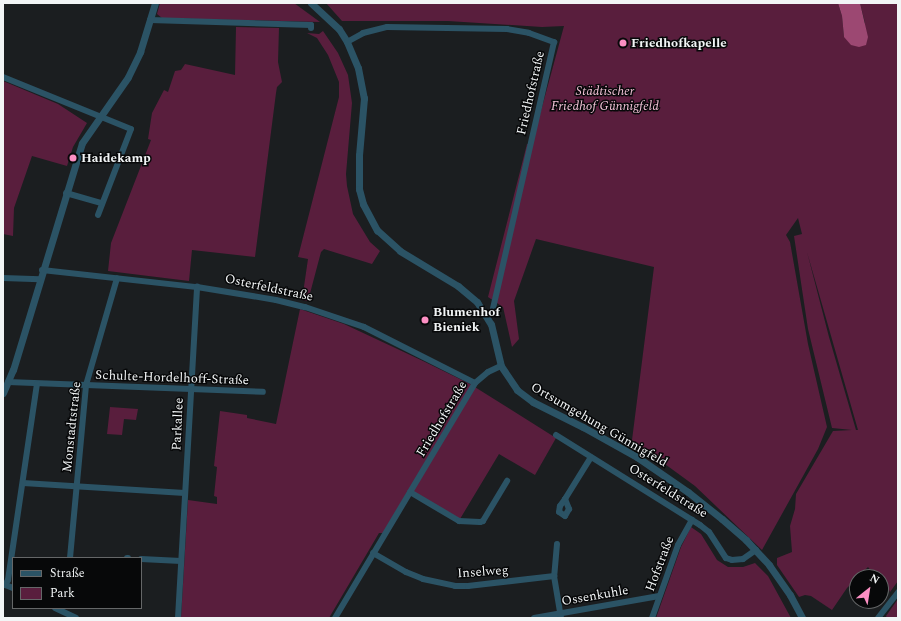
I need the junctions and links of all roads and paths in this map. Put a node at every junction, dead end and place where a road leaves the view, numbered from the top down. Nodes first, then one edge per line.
1 (155, 3) edge
2 (311, 3) edge
3 (150, 20) junction
4 (311, 28) dead end
5 (347, 42) junction
6 (3, 77) edge
7 (101, 116) junction
8 (66, 193) junction
9 (101, 204) junction
10 (98, 215) dead end
11 (42, 270) junction
12 (3, 278) edge
13 (117, 278) junction
14 (40, 279) junction
15 (197, 287) junction
16 (493, 308) dead end
17 (501, 366) junction
18 (8, 382) junction
19 (37, 384) junction
20 (475, 384) junction
21 (86, 385) junction
22 (191, 390) junction
23 (262, 392) dead end
24 (3, 393) edge
25 (556, 435) dead end
26 (591, 457) junction
27 (507, 481) dead end
28 (22, 483) junction
29 (77, 486) junction
30 (410, 492) junction
31 (185, 493) junction
32 (565, 500) dead end
33 (692, 520) junction
34 (557, 544) dead end
35 (756, 550) junction
36 (373, 553) junction
37 (70, 557) edge
38 (142, 559) edge
39 (181, 561) junction
40 (554, 576) junction
41 (4, 584) edge
42 (898, 592) edge
43 (659, 596) junction
44 (62, 610) edge
45 (560, 616) edge
46 (76, 618) edge
47 (178, 618) edge
48 (334, 618) edge
49 (534, 618) edge
50 (652, 618) edge
51 (802, 618) edge
52 (878, 618) edge

1 - 3 street
2 - 5 street, Ortsumgehung Günnigfeld
3 - 4 street
3 - 7 street
5 - 16 street, Friedhofstraße
5 - 17 street, Ortsumgehung Günnigfeld
6 - 7 street
7 - 8 street
7 - 9 street
8 - 9 street
8 - 11 street
9 - 10 street
11 - 13 street, Osterfeldstraße
11 - 14 street
12 - 14 street
13 - 15 street, Osterfeldstraße
13 - 21 street, Monstadtstraße
14 - 18 street
15 - 20 street, Osterfeldstraße
15 - 22 street, Parkallee
17 - 20 street, Friedhofstraße
17 - 35 street, Ortsumgehung Günnigfeld
18 - 19 street, Schulte-Hordelhoff-Straße
18 - 24 street
19 - 21 street, Schulte-Hordelhoff-Straße
19 - 28 street
20 - 30 street, Friedhofstraße
21 - 22 street, Schulte-Hordelhoff-Straße
21 - 29 street, Monstadtstraße
22 - 23 street, Schulte-Hordelhoff-Straße
22 - 31 street, Parkallee
25 - 26 street, Osterfeldstraße
26 - 32 street
26 - 33 street, Osterfeldstraße
27 - 30 street
28 - 29 street
28 - 41 street
29 - 31 street
29 - 37 street, Monstadtstraße
30 - 36 street, Friedhofstraße
31 - 39 street, Parkallee
33 - 35 street, Osterfeldstraße
33 - 43 street, Hofstraße
34 - 40 street
35 - 51 street
36 - 40 street, Inselweg
36 - 48 street, Friedhofstraße
38 - 39 street
39 - 47 street, Parkallee
40 - 45 street
42 - 52 street
43 - 45 street, Ossenkuhle
43 - 50 street, Hofstraße
44 - 46 street
45 - 49 street, Ossenkuhle

